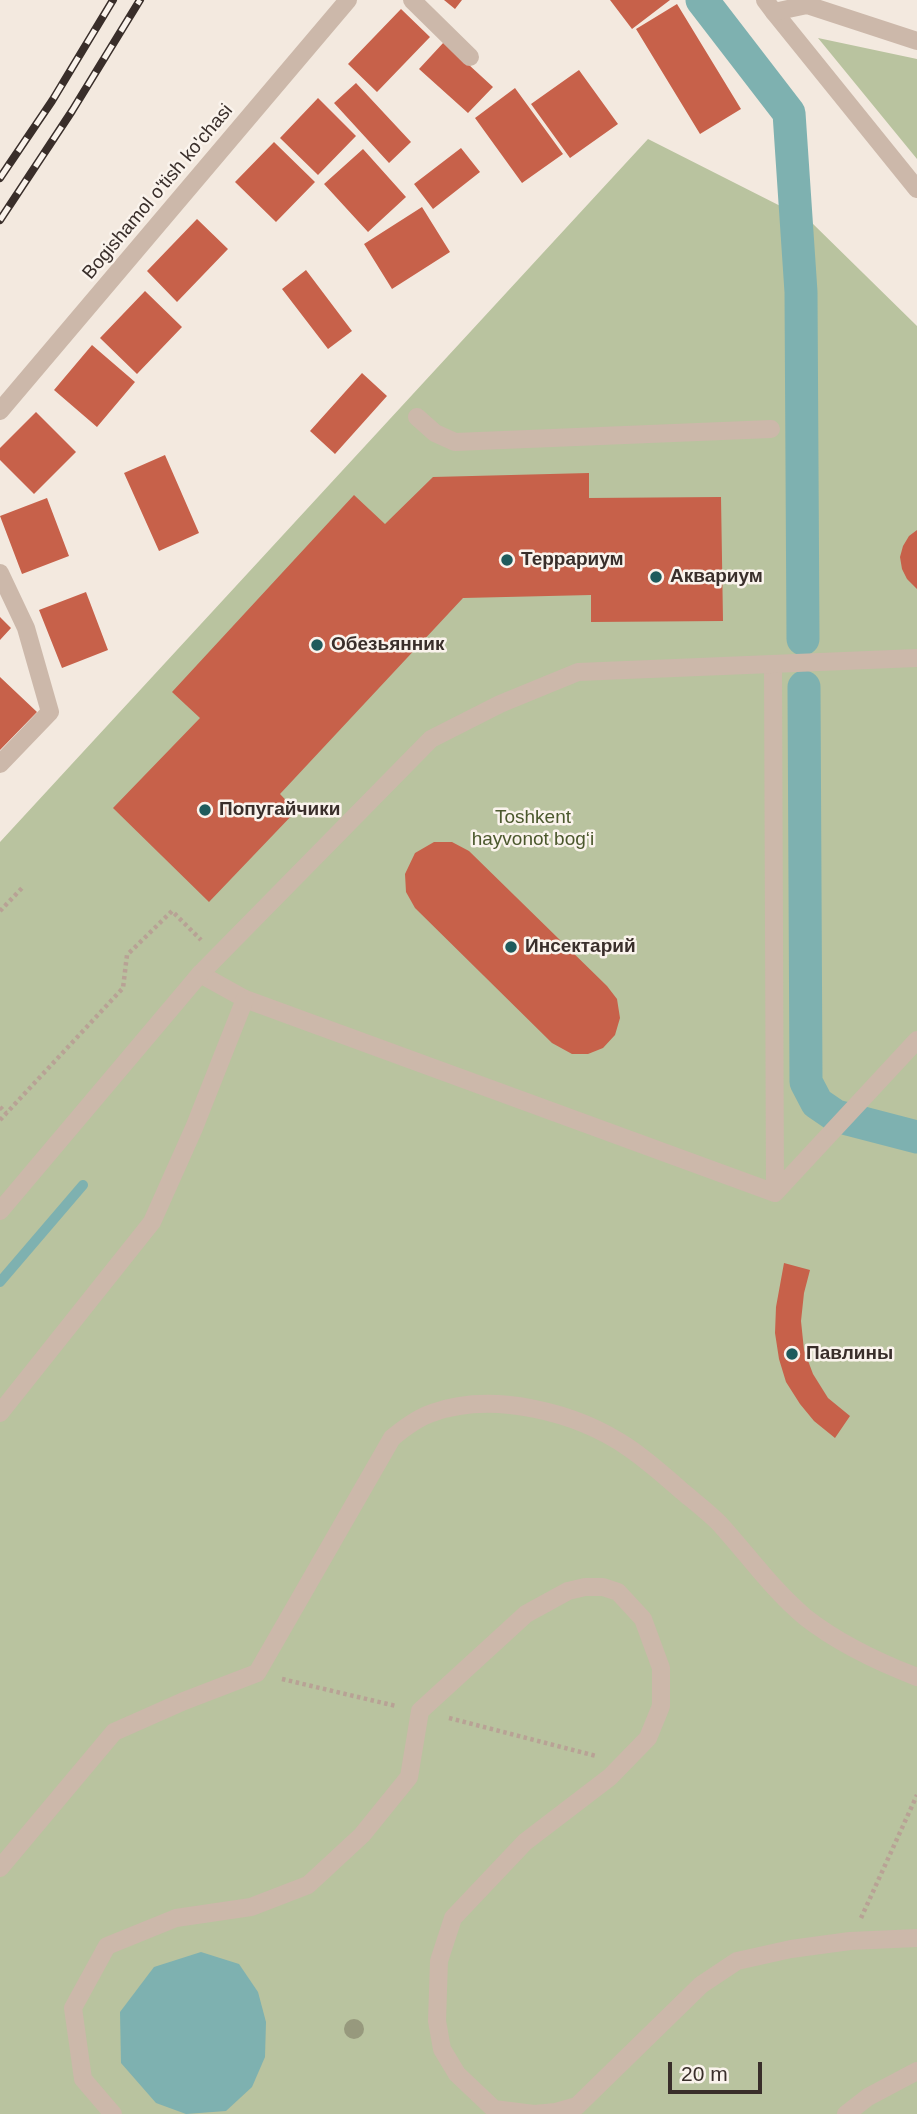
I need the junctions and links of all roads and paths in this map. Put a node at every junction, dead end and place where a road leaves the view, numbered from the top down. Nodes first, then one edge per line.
1 (348, 0) edge
2 (412, 0) edge
3 (770, 6) edge
4 (917, 41) edge
5 (470, 57) dead end
6 (917, 189) edge
7 (0, 411) edge
8 (417, 417) dead end
9 (772, 429) dead end
10 (0, 573) edge
11 (917, 659) edge
12 (773, 664) junction
13 (0, 764) edge
14 (22, 888) dead end
15 (0, 911) edge
16 (218, 956) junction
17 (200, 975) junction
18 (245, 999) junction
19 (917, 1040) edge
20 (0, 1107) edge
21 (6, 1113) junction
22 (0, 1120) edge
23 (775, 1193) junction
24 (0, 1210) edge
25 (0, 1413) edge
26 (917, 1677) edge
27 (917, 1795) edge
28 (0, 1868) edge
29 (917, 1938) edge
30 (850, 1941) junction
31 (917, 2071) edge
32 (113, 2114) edge
33 (846, 2114) edge

1 - 7 street, Bogishamol o'tish ko'chasi
2 - 5 street
3 - 4 street
3 - 6 street
8 - 9 street
10 - 13 street
11 - 12 street
12 - 16 street
12 - 23 street
14 - 15 path
16 - 17 street
16 - 21 path
17 - 18 street
17 - 24 street
18 - 23 street
18 - 25 street
19 - 23 street
20 - 21 path
21 - 22 path
26 - 28 street
27 - 30 path
29 - 30 street
30 - 32 street
31 - 33 street

